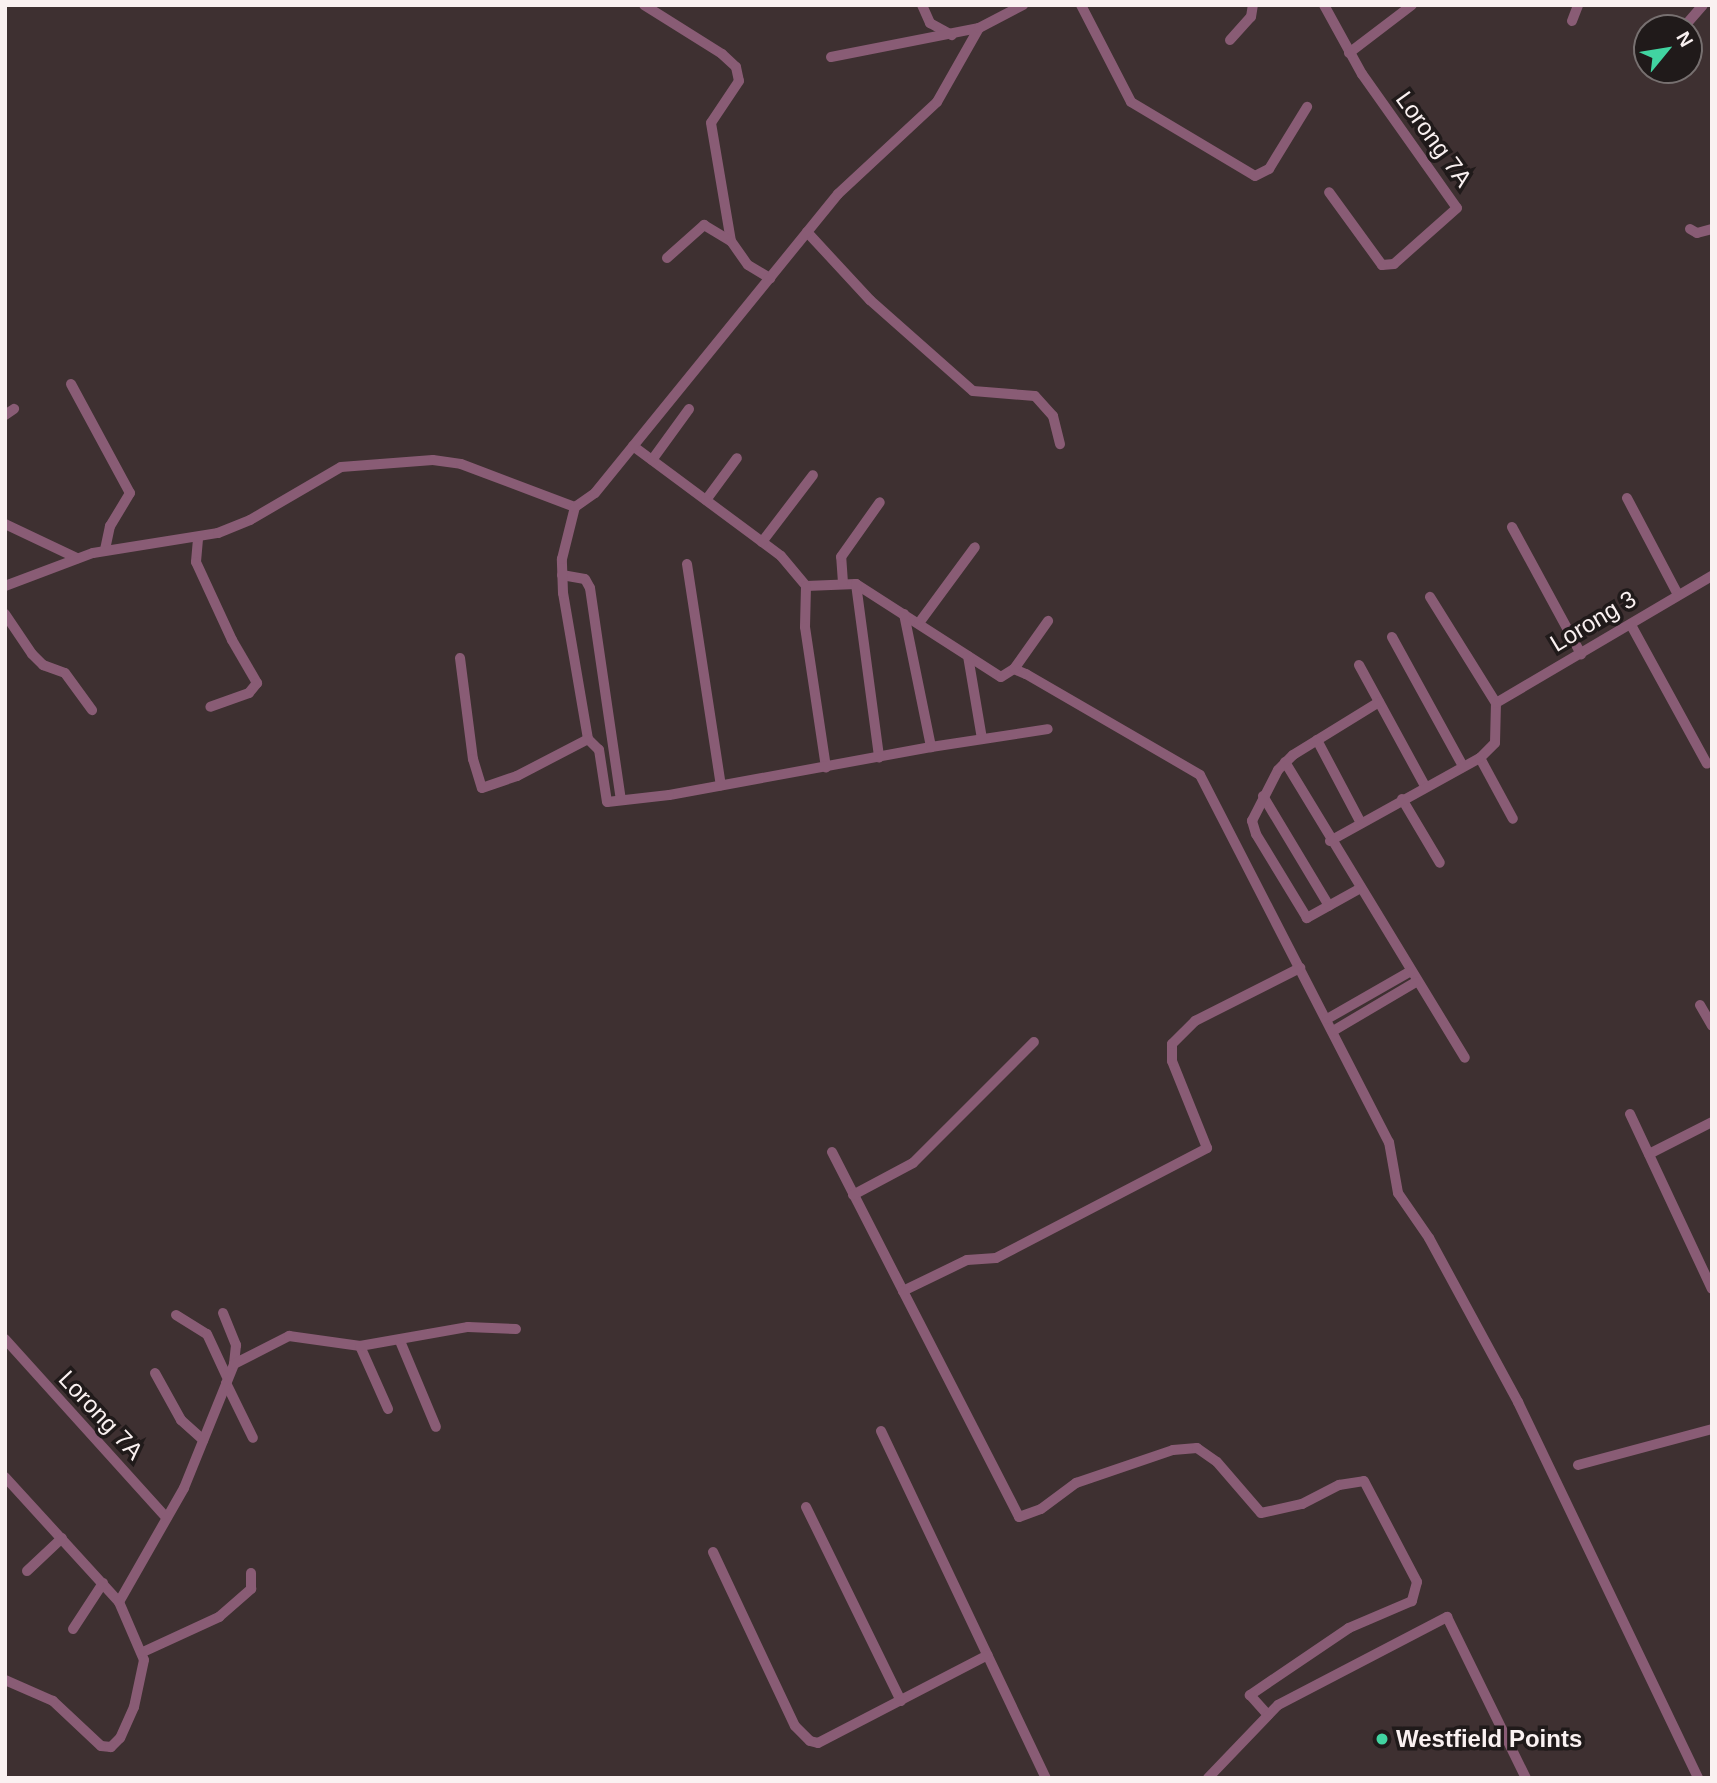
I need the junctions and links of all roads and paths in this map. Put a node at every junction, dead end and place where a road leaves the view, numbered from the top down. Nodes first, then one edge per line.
1 (643, 5) edge
2 (922, 5) edge
3 (1023, 5) edge
4 (1081, 5) edge
5 (1253, 5) edge
6 (1324, 5) edge
7 (1412, 5) edge
8 (1578, 5) edge
9 (1572, 21) dead end
10 (979, 28) junction
11 (953, 35) junction
12 (1230, 40) dead end
13 (1349, 53) junction
14 (831, 57) dead end
15 (1307, 107) dead end
16 (1329, 192) dead end
17 (1690, 229) dead end
18 (1712, 229) edge
19 (807, 232) junction
20 (731, 241) junction
21 (667, 258) dead end
22 (769, 278) junction
23 (71, 384) dead end
24 (690, 409) dead end
25 (1060, 444) dead end
26 (633, 446) junction
27 (737, 458) dead end
28 (652, 460) junction
29 (813, 475) dead end
30 (1627, 498) dead end
31 (706, 500) junction
32 (880, 502) dead end
33 (575, 507) junction
34 (5, 524) edge
35 (1512, 527) dead end
36 (198, 539) junction
37 (762, 542) junction
38 (975, 547) dead end
39 (104, 550) junction
40 (77, 558) junction
41 (687, 564) dead end
42 (562, 575) junction
43 (1712, 576) edge
44 (843, 583) junction
45 (856, 584) junction
46 (5, 586) edge
47 (806, 586) junction
48 (1676, 593) junction
49 (1430, 597) dead end
50 (5, 614) edge
51 (904, 614) junction
52 (1048, 621) dead end
53 (919, 623) junction
54 (1630, 625) junction
55 (1392, 637) dead end
56 (1581, 654) junction
57 (968, 656) junction
58 (460, 658) dead end
59 (1359, 665) dead end
60 (1014, 669) junction
61 (1379, 702) junction
62 (1496, 702) junction
63 (210, 707) dead end
64 (92, 710) dead end
65 (1048, 729) dead end
66 (588, 739) junction
67 (982, 739) junction
68 (1317, 740) junction
69 (931, 747) junction
70 (879, 757) junction
71 (1480, 758) junction
72 (1286, 762) junction
73 (1707, 764) dead end
74 (1463, 766) junction
75 (826, 767) junction
76 (721, 785) junction
77 (1425, 786) junction
78 (1263, 796) junction
79 (1402, 799) junction
80 (621, 800) junction
81 (1513, 819) dead end
82 (1362, 823) junction
83 (1330, 841) junction
84 (1440, 863) dead end
85 (1359, 889) junction
86 (1329, 906) junction
87 (1300, 968) junction
88 (1409, 972) junction
89 (1416, 982) junction
90 (1700, 1004) dead end
91 (1327, 1019) junction
92 (1712, 1026) edge
93 (1334, 1031) junction
94 (1034, 1042) dead end
95 (1465, 1058) dead end
96 (1630, 1114) dead end
97 (1712, 1122) edge
98 (832, 1152) dead end
99 (1649, 1154) junction
100 (853, 1195) junction
101 (1712, 1289) edge
102 (902, 1291) junction
103 (223, 1313) dead end
104 (176, 1315) dead end
105 (516, 1329) dead end
106 (5, 1339) edge
107 (400, 1340) junction
108 (360, 1346) junction
109 (234, 1364) junction
110 (155, 1373) dead end
111 (227, 1380) junction
112 (388, 1409) dead end
113 (436, 1427) dead end
114 (1712, 1429) edge
115 (881, 1431) dead end
116 (253, 1438) dead end
117 (204, 1440) junction
118 (1578, 1465) dead end
119 (5, 1477) edge
120 (806, 1507) dead end
121 (167, 1518) junction
122 (62, 1538) junction
123 (713, 1552) dead end
124 (27, 1571) dead end
125 (251, 1573) dead end
126 (103, 1583) junction
127 (119, 1602) junction
128 (73, 1629) dead end
129 (143, 1653) junction
130 (989, 1655) junction
131 (5, 1680) edge
132 (901, 1701) junction
133 (1268, 1715) junction
134 (1046, 1778) edge
135 (1208, 1778) edge
136 (1526, 1778) edge
137 (1698, 1778) edge

1 - 20 street
2 - 11 street
3 - 10 street
4 - 15 street
5 - 12 street
6 - 13 street, Lorong 7A
7 - 13 street
8 - 9 street
10 - 11 street
10 - 19 street
11 - 14 street
13 - 16 street, Lorong 7A
17 - 18 street
19 - 22 street
19 - 25 street
20 - 21 street
20 - 22 street
22 - 26 street
23 - 39 street
24 - 28 street
26 - 28 street
26 - 33 street
27 - 31 street
28 - 31 street
29 - 37 street
30 - 48 street
31 - 37 street
32 - 44 street
33 - 36 street
33 - 42 street
34 - 40 street
35 - 56 street
36 - 39 street
36 - 63 street
37 - 47 street
38 - 53 street
39 - 40 street
40 - 46 street
41 - 76 street
42 - 66 street
42 - 80 street
43 - 48 street, Lorong 3
44 - 45 street
44 - 47 street
45 - 51 street
45 - 70 street
47 - 75 street
48 - 54 street, Lorong 3
49 - 62 street
50 - 64 street
51 - 53 street
51 - 69 street
52 - 60 street
53 - 57 street
54 - 56 street, Lorong 3
54 - 73 street
55 - 74 street
56 - 62 street, Lorong 3
57 - 60 street
57 - 67 street
58 - 66 street
59 - 61 street
60 - 87 street
61 - 68 street
61 - 77 street
62 - 71 street
65 - 67 street
66 - 80 street
67 - 69 street
68 - 72 street
68 - 82 street
69 - 70 street
70 - 75 street
71 - 74 street
71 - 81 street
72 - 78 street
72 - 83 street
74 - 77 street
75 - 76 street
76 - 80 street
77 - 79 street
78 - 86 street
78 - 86 street
79 - 82 street
79 - 84 street
82 - 83 street
83 - 85 street
85 - 86 street
85 - 88 street
87 - 91 street
87 - 102 street
88 - 89 street
88 - 91 street
89 - 93 street
89 - 95 street
90 - 92 street
91 - 93 street
93 - 137 street
94 - 100 street
96 - 99 street
97 - 99 street
98 - 100 street
99 - 101 street
100 - 102 street
102 - 133 street
103 - 109 street
104 - 111 street
105 - 107 street
106 - 121 street, Lorong 7A
107 - 108 street
107 - 113 street
108 - 109 street
108 - 112 street
109 - 111 street
110 - 117 street
111 - 116 street
111 - 117 street
114 - 118 street
115 - 130 street
117 - 121 street
119 - 122 street
120 - 132 street
121 - 127 street
122 - 124 street
122 - 126 street
123 - 132 street
125 - 129 street
126 - 127 street
126 - 128 street
127 - 129 street
129 - 131 street
130 - 132 street
130 - 134 street
133 - 135 street
133 - 136 street

